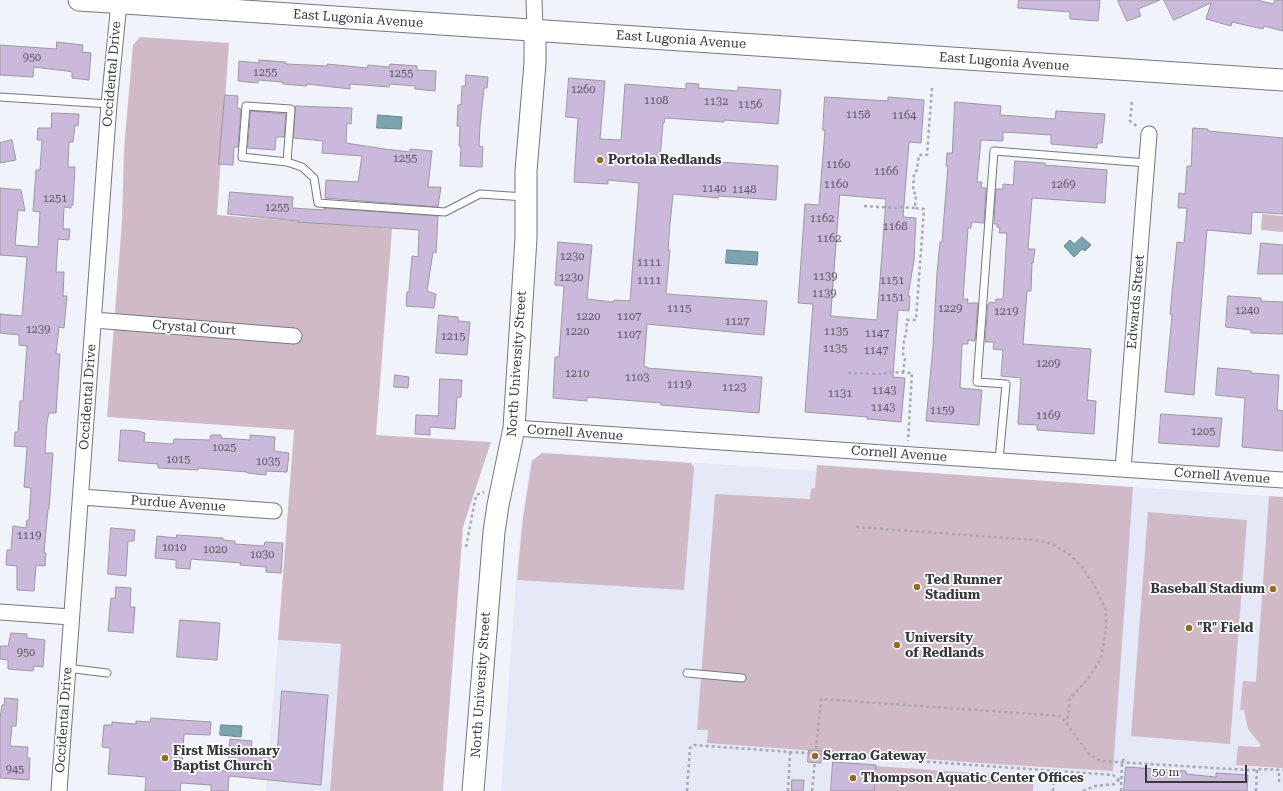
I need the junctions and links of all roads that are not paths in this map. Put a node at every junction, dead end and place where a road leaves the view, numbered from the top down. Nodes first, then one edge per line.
1 (79, 0) edge
2 (534, 0) edge
3 (119, 3) junction
4 (535, 30) junction
5 (1283, 80) edge
6 (0, 97) edge
7 (109, 104) junction
8 (1149, 134) road end
9 (287, 162) junction
10 (1147, 162) junction
11 (525, 197) junction
12 (94, 320) junction
13 (294, 336) dead end
14 (514, 428) junction
15 (999, 460) junction
16 (1123, 469) junction
17 (1283, 480) edge
18 (81, 497) junction
19 (274, 511) dead end
20 (0, 612) edge
21 (71, 618) junction
22 (67, 668) junction
23 (107, 673) dead end
24 (687, 673) dead end
25 (742, 678) dead end
26 (59, 791) edge
27 (473, 791) edge

1 - 3 main road, East Lugonia Avenue
2 - 4 street
3 - 4 main road, East Lugonia Avenue
3 - 7 street, Occidental Drive
4 - 5 main road, East Lugonia Avenue
4 - 11 main road, North University Street
6 - 7 lane
7 - 12 street, Occidental Drive
8 - 10 street, Edwards Street
9 - 9 lane
9 - 11 lane
10 - 15 lane
10 - 16 street, Edwards Street
11 - 14 main road, North University Street
12 - 13 street, Crystal Court
12 - 18 street, Occidental Drive
14 - 15 street, Cornell Avenue
14 - 27 main road, North University Street
15 - 16 street, Cornell Avenue
16 - 17 street, Cornell Avenue
18 - 19 street, Purdue Avenue
18 - 21 street, Occidental Drive
20 - 21 street
21 - 22 street, Occidental Drive
22 - 23 lane
22 - 26 street, Occidental Drive
24 - 25 lane

